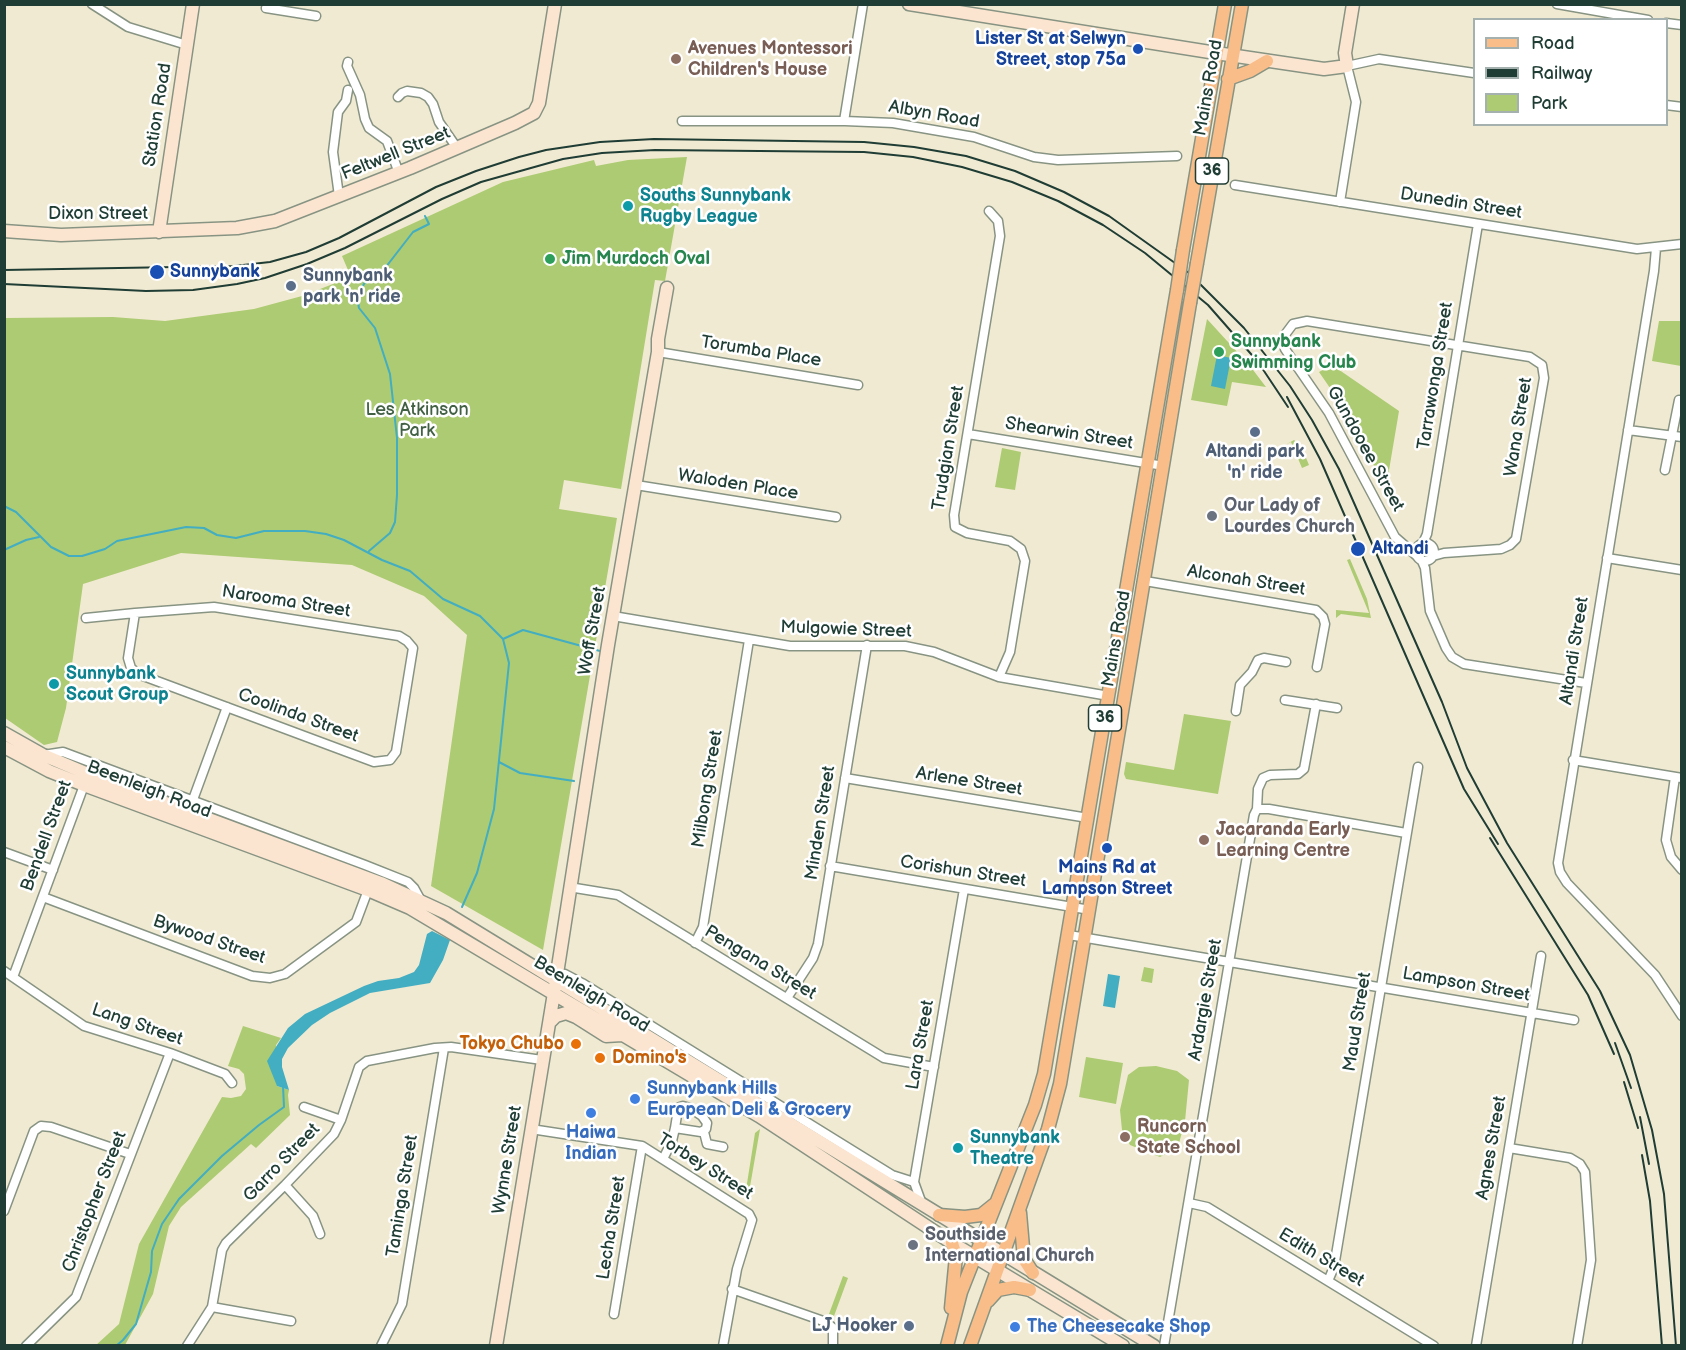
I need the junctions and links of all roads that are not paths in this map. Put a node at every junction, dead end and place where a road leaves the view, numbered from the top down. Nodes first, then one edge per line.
1 (92, 4) edge
2 (194, 4) edge
3 (555, 4) edge
4 (863, 4) edge
5 (909, 4) edge
6 (1225, 4) edge
7 (1242, 4) edge
8 (1353, 4) edge
9 (1557, 4) edge
10 (266, 8) dead end
11 (290, 8) edge
12 (316, 16) dead end
13 (1637, 18) edge
14 (187, 45) junction
15 (1216, 53) junction
16 (1233, 56) junction
17 (1266, 61) junction
18 (348, 62) dead end
19 (1347, 66) junction
20 (1473, 73) edge
21 (1228, 79) junction
22 (348, 90) dead end
23 (398, 97) dead end
24 (682, 121) dead end
25 (844, 121) junction
26 (457, 148) junction
27 (1177, 156) dead end
28 (399, 173) junction
29 (1235, 185) dead end
30 (339, 196) junction
31 (1340, 202) junction
32 (989, 212) dead end
33 (4, 222) edge
34 (1478, 224) junction
35 (4, 231) edge
36 (39, 232) junction
37 (159, 232) junction
38 (1682, 244) edge
39 (1656, 248) junction
40 (667, 288) dead end
41 (1286, 331) joint
42 (1458, 346) junction
43 (658, 352) junction
44 (858, 385) dead end
45 (1679, 400) dead end
46 (1628, 430) junction
47 (968, 434) junction
48 (1677, 437) edge
49 (1147, 463) junction
50 (1164, 466) junction
51 (1665, 470) dead end
52 (636, 485) junction
53 (836, 518) dead end
54 (1424, 551) junction
55 (1607, 558) junction
56 (1682, 570) edge
57 (1145, 581) junction
58 (135, 613) junction
59 (613, 616) junction
60 (86, 618) dead end
61 (749, 640) junction
62 (407, 641) joint
63 (867, 645) junction
64 (1286, 662) dead end
65 (1317, 667) dead end
66 (999, 677) junction
67 (1586, 683) junction
68 (1109, 696) junction
69 (1285, 700) dead end
70 (1316, 705) junction
71 (226, 707) junction
72 (1337, 708) dead end
73 (1236, 711) dead end
74 (4, 733) edge
75 (4, 747) edge
76 (43, 755) junction
77 (1574, 760) junction
78 (1418, 767) dead end
79 (1678, 777) edge
80 (845, 778) junction
81 (86, 780) junction
82 (1257, 809) junction
83 (189, 812) junction
84 (1088, 819) junction
85 (1406, 833) junction
86 (4, 852) edge
87 (830, 866) junction
88 (53, 870) junction
89 (1682, 870) edge
90 (569, 887) junction
91 (964, 889) junction
92 (368, 890) junction
93 (43, 897) junction
94 (1073, 907) junction
95 (1090, 910) junction
96 (1069, 935) junction
97 (1085, 938) junction
98 (695, 943) junction
99 (1542, 956) dead end
100 (1229, 962) junction
101 (4, 972) edge
102 (13, 977) junction
103 (555, 982) junction
104 (1380, 987) junction
105 (788, 998) junction
106 (1532, 1013) junction
107 (1682, 1016) edge
108 (1574, 1020) dead end
109 (549, 1023) junction
110 (623, 1035) junction
111 (444, 1048) junction
112 (170, 1053) junction
113 (542, 1060) junction
114 (934, 1067) junction
115 (232, 1083) dead end
116 (304, 1107) dead end
117 (341, 1120) junction
118 (675, 1128) junction
119 (531, 1129) junction
120 (704, 1132) junction
121 (642, 1146) junction
122 (723, 1147) dead end
123 (1509, 1148) junction
124 (130, 1154) junction
125 (663, 1159) junction
126 (914, 1182) junction
127 (285, 1185) junction
128 (997, 1202) junction
129 (1189, 1203) junction
130 (922, 1205) junction
131 (1019, 1208) junction
132 (4, 1211) edge
133 (939, 1215) junction
134 (320, 1234) dead end
135 (981, 1241) junction
136 (952, 1244) junction
137 (1003, 1255) junction
138 (974, 1257) junction
139 (998, 1271) junction
140 (1034, 1273) junction
141 (1328, 1281) junction
142 (732, 1288) junction
143 (1030, 1290) junction
144 (212, 1307) junction
145 (983, 1307) junction
146 (614, 1314) dead end
147 (291, 1322) dead end
148 (951, 1327) junction
149 (1146, 1343) edge
150 (26, 1346) edge
151 (187, 1346) edge
152 (381, 1346) edge
153 (496, 1346) edge
154 (723, 1346) edge
155 (833, 1346) edge
156 (947, 1346) edge
157 (970, 1346) edge
158 (1123, 1346) edge
159 (1164, 1346) edge
160 (1434, 1346) edge
161 (1476, 1346) edge
162 (1577, 1346) edge

1 - 14 street
2 - 14 street, Station Road
3 - 26 street, Feltwell Street
4 - 25 street
5 - 15 street
6 - 15 main road, Mains Road / 36
7 - 16 main road, Mains Road / 36
8 - 19 street
9 - 13 street
10 - 11 street
11 - 12 street
14 - 37 street, Station Road
15 - 16 street
15 - 49 main road, Mains Road / 36, bridge
16 - 17 street
16 - 21 main road, Mains Road / 36
17 - 19 street
17 - 21 main road
18 - 28 street
19 - 20 street
19 - 31 street
21 - 50 main road, Mains Road / 36, bridge
22 - 30 street
23 - 26 street
24 - 25 street, Albyn Road
25 - 27 street, Albyn Road
26 - 28 street, Feltwell Street
28 - 30 street, Feltwell Street
29 - 31 street, Dunedin Street
30 - 37 street, Feltwell Street
31 - 34 street, Dunedin Street
32 - 47 street, Trudgian Street
33 - 36 street, Dixon Street
34 - 39 street, Dunedin Street
34 - 42 street, Tarrawonga Street
35 - 36 street, Dixon Street
36 - 37 street, Dixon Street
38 - 39 street, Dunedin Street
39 - 46 street, Altandi Street
40 - 43 street, Woff Street
41 - 42 street, Wana Street
41 - 54 street, Gundooee Street
42 - 54 street, Tarrawonga Street
42 - 54 street, Wana Street
43 - 44 street, Torumba Place
43 - 52 street, Woff Street
45 - 48 street
46 - 48 street
46 - 55 street, Altandi Street
47 - 49 street, Shearwin Street
47 - 66 street, Trudgian Street
48 - 51 street
49 - 50 street, Shearwin Street
49 - 68 main road, Mains Road / 36
50 - 57 main road, Mains Road / 36
52 - 53 street, Waloden Place
52 - 59 street, Woff Street
54 - 67 street
55 - 56 street
55 - 67 street, Altandi Street
57 - 65 street, Alconah Street
57 - 95 main road, Mains Road / 36
58 - 60 street, Narooma Street
58 - 62 street, Narooma Street
58 - 71 street, Coolinda Street
59 - 61 street, Mulgowie Street
59 - 90 street, Woff Street
61 - 63 street, Mulgowie Street
61 - 98 street, Milbong Street
62 - 71 street, Coolinda Street
63 - 66 street, Mulgowie Street
63 - 80 street, Minden Street
64 - 73 street
66 - 68 street, Mulgowie Street
67 - 77 street, Altandi Street
68 - 84 main road, Mains Road / 36
69 - 70 street
70 - 72 street
70 - 82 street, Ardargie Street
71 - 83 street
74 - 76 street, Beenleigh Road
75 - 81 street, Beenleigh Road
76 - 81 street, Beenleigh Road
76 - 83 street, Beenleigh Road
77 - 79 street
77 - 107 street, Altandi Street
78 - 85 street, Maud Street
79 - 89 street
80 - 84 street, Arlene Street
80 - 87 street, Minden Street
81 - 83 street, Beenleigh Road
81 - 88 street, Bendell Street
82 - 85 street
82 - 100 street, Ardargie Street
83 - 92 street, Beenleigh Road
83 - 103 street, Beenleigh Road
84 - 94 main road, Mains Road / 36
85 - 104 street, Maud Street
86 - 88 street
87 - 91 street, Corishun Street
87 - 105 street, Minden Street
88 - 93 street, Bendell Street
90 - 98 street, Pengana Street
90 - 103 street, Woff Street
91 - 94 street, Corishun Street
91 - 114 street, Lara Street
92 - 93 street, Bywood Street
92 - 103 street, Beenleigh Road
93 - 102 street, Bendell Street
94 - 95 street, Corishun Street
94 - 96 main road, Mains Road / 36
95 - 97 main road, Mains Road / 36
96 - 97 street, Lampson Street
96 - 128 main road, Mains Road / 36
97 - 100 street, Lampson Street
97 - 131 main road, Mains Road / 36
98 - 105 street, Pengana Street
99 - 106 street, Agnes Street
100 - 104 street, Lampson Street
100 - 129 street, Ardargie Street
101 - 102 street, Lang Street
102 - 112 street, Lang Street
103 - 109 street, Wynne Street
103 - 110 street, Beenleigh Road
103 - 126 street, Beenleigh Road
103 - 130 street, Beenleigh Road
104 - 106 street, Lampson Street
104 - 141 street, Maud Street
105 - 114 street, Pengana Street
106 - 108 street, Lampson Street
106 - 123 street, Agnes Street
109 - 110 street
109 - 113 street, Wynne Street
110 - 136 street, Beenleigh Road
111 - 113 street, Garro Street
111 - 117 street, Garro Street
111 - 152 street, Taminga Street
112 - 115 street, Lang Street
112 - 124 street, Christopher Street
113 - 119 street, Wynne Street
114 - 126 street, Lara Street
116 - 117 street
117 - 127 street, Garro Street
118 - 120 street
118 - 120 street
118 - 125 street
119 - 121 street, Torbey Street
119 - 153 street, Wynne Street
120 - 122 street
121 - 125 street, Torbey Street
121 - 146 street, Lecha Street
123 - 161 street, Agnes Street
123 - 162 street
124 - 132 street
124 - 150 street, Christopher Street
125 - 142 street, Torbey Street
126 - 130 street, Lara Street
127 - 134 street
127 - 144 street, Garro Street
128 - 133 main road
128 - 135 main road, Mains Road / 36
129 - 141 street, Edith Street
129 - 159 street, Ardargie Street
130 - 133 street, Beenleigh Road
131 - 137 main road, Mains Road / 36
131 - 140 main road
133 - 135 street, Beenleigh Road
135 - 137 street, Beenleigh Road
135 - 138 main road, Mains Road / 36
136 - 138 street, Beenleigh Road
136 - 148 main road
137 - 139 main road, Mains Road / 36
137 - 140 street, Beenleigh Road
138 - 139 street, Beenleigh Road
138 - 148 main road, 36
139 - 143 street, Beenleigh Road
139 - 145 main road, 36
140 - 149 street, Beenleigh Road
141 - 160 street, Edith Street
142 - 154 street
142 - 155 street
143 - 145 main road
143 - 158 street, Beenleigh Road
144 - 147 street
144 - 151 street, Garro Street
145 - 157 main road, 36
148 - 156 main road, 36

